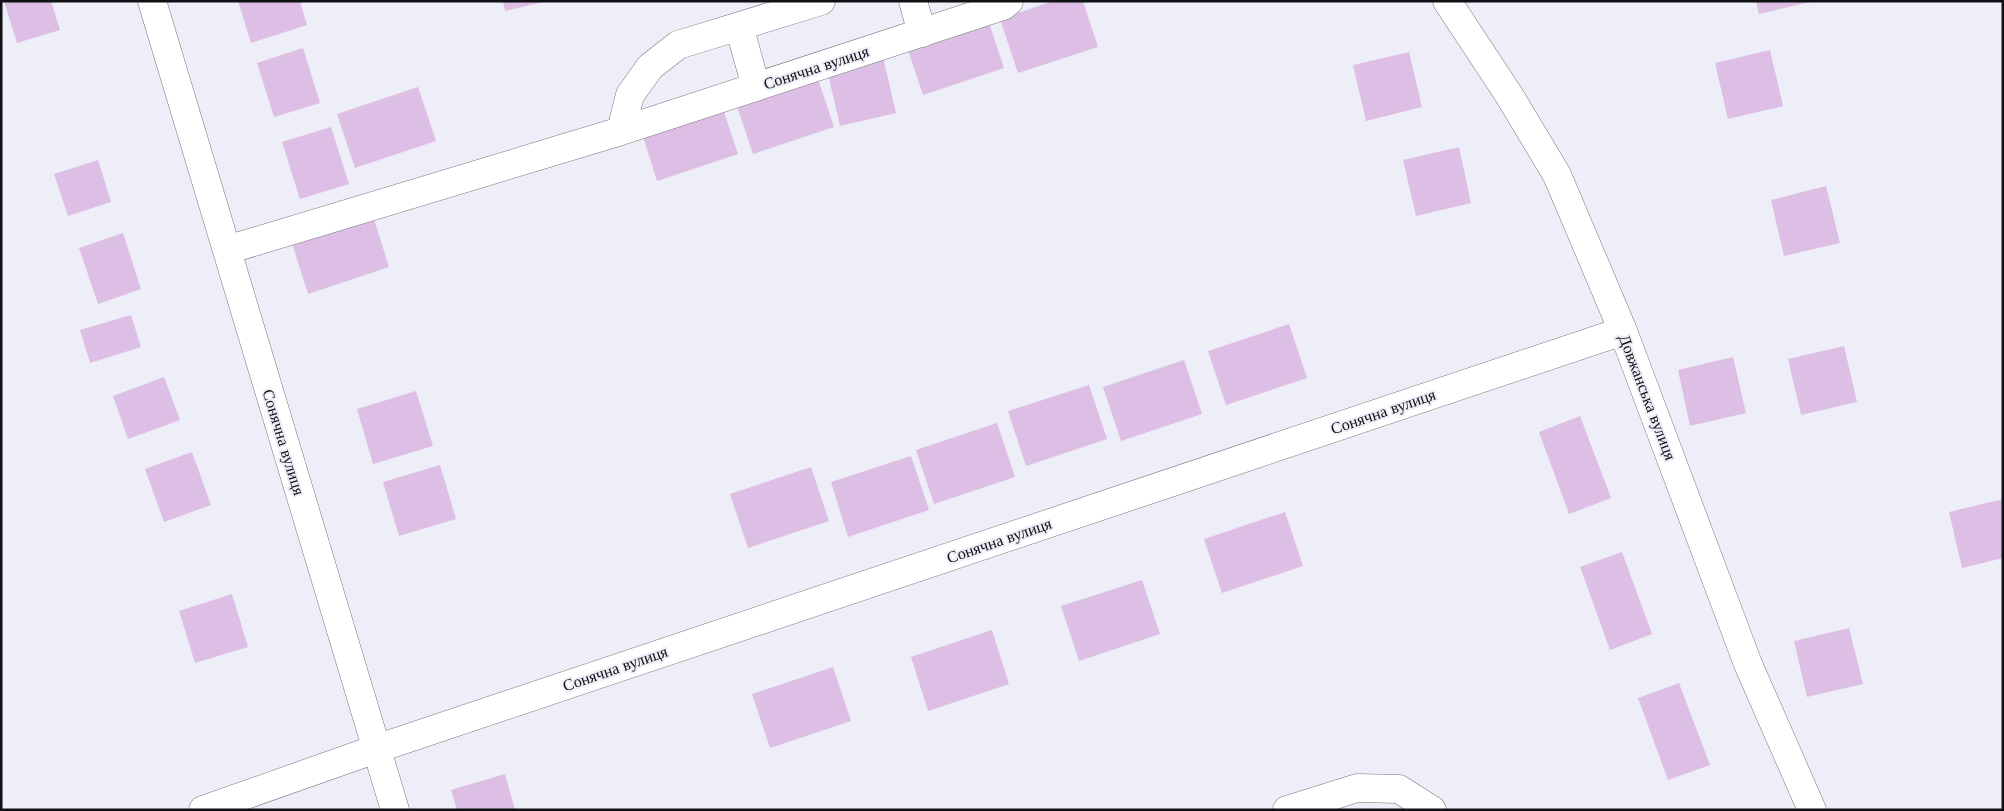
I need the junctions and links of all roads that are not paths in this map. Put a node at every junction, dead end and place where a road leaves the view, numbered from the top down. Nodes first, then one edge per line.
1 (152, 1) edge
2 (821, 1) edge
3 (913, 1) edge
4 (1009, 1) edge
5 (1447, 1) edge
6 (739, 26) junction
7 (922, 33) junction
8 (756, 87) junction
9 (621, 131) junction
10 (227, 250) junction
11 (1623, 331) junction
12 (376, 749) junction
13 (202, 810) edge
14 (395, 810) edge
15 (1287, 810) edge
16 (1432, 810) edge
17 (1812, 810) edge

1 - 10 street, Сонячна вулиця
2 - 6 street
3 - 7 street
4 - 7 street, Сонячна вулиця
5 - 11 street, Довжанська вулиця
6 - 8 street
6 - 9 street
7 - 8 street, Сонячна вулиця
8 - 9 street, Сонячна вулиця
9 - 10 street, Сонячна вулиця
10 - 12 street, Сонячна вулиця
11 - 12 street, Сонячна вулиця
11 - 17 street, Довжанська вулиця
12 - 13 street
12 - 14 street, Сонячна вулиця
15 - 16 street

